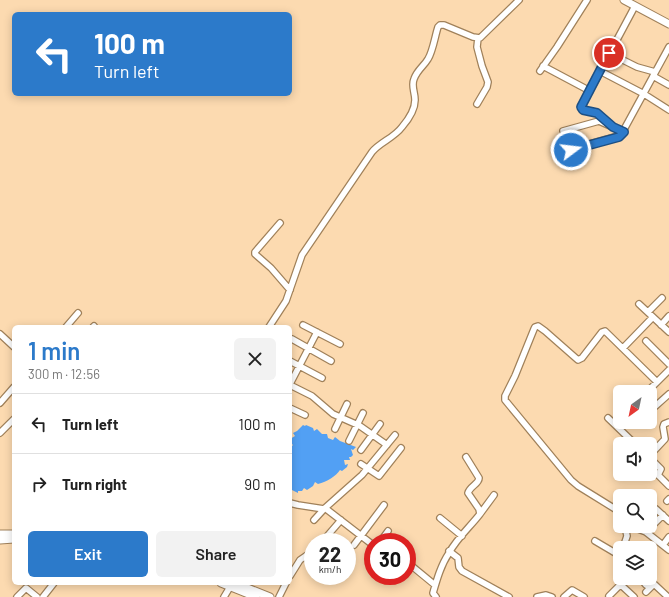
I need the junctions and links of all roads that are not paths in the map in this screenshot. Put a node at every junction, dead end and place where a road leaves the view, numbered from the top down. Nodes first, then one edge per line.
1 (519, 0) edge
2 (587, 0) edge
3 (624, 0) edge
4 (629, 0) edge
5 (635, 6) junction
6 (669, 22) edge
7 (478, 38) junction
8 (669, 47) edge
9 (609, 53) junction
10 (544, 66) junction
11 (540, 71) dead end
12 (600, 71) junction
13 (654, 74) junction
14 (669, 85) edge
15 (590, 91) junction
16 (644, 94) junction
17 (477, 104) dead end
18 (669, 110) edge
19 (613, 127) junction
20 (563, 131) dead end
21 (624, 132) junction
22 (571, 150) dead end
23 (280, 223) dead end
24 (290, 290) junction
25 (662, 298) dead end
26 (639, 304) dead end
27 (648, 312) junction
28 (78, 314) dead end
29 (669, 316) edge
30 (654, 317) junction
31 (68, 325) edge
32 (270, 325) edge
33 (303, 325) dead end
34 (661, 325) junction
35 (317, 332) junction
36 (669, 332) edge
37 (0, 334) edge
38 (292, 339) dead end
39 (646, 341) dead end
40 (340, 344) dead end
41 (12, 345) edge
42 (623, 348) junction
43 (308, 349) junction
44 (331, 361) dead end
45 (292, 362) edge
46 (669, 364) edge
47 (299, 367) junction
48 (669, 370) edge
49 (322, 378) dead end
50 (292, 382) edge
51 (657, 382) junction
52 (654, 385) edge
53 (292, 387) edge
54 (12, 389) edge
55 (669, 394) edge
56 (0, 403) edge
57 (348, 404) dead end
58 (657, 405) edge
59 (292, 409) edge
60 (362, 413) dead end
61 (305, 415) dead end
62 (341, 418) junction
63 (608, 418) dead end
64 (12, 421) edge
65 (669, 422) edge
66 (380, 424) dead end
67 (356, 425) junction
68 (335, 430) dead end
69 (0, 433) edge
70 (395, 434) dead end
71 (372, 435) junction
72 (627, 437) edge
73 (349, 441) dead end
74 (387, 445) junction
75 (401, 448) dead end
76 (657, 449) edge
77 (361, 450) dead end
78 (466, 457) dead end
79 (361, 464) dead end
80 (657, 465) edge
81 (368, 469) junction
82 (669, 486) edge
83 (494, 495) dead end
84 (292, 504) edge
85 (384, 505) dead end
86 (613, 508) edge
87 (324, 509) junction
88 (657, 510) edge
89 (480, 514) junction
90 (663, 515) junction
91 (440, 518) dead end
92 (314, 520) dead end
93 (341, 520) junction
94 (657, 521) edge
95 (669, 521) edge
96 (330, 533) edge
97 (647, 533) edge
98 (0, 534) edge
99 (12, 534) edge
100 (361, 536) junction
101 (462, 536) junction
102 (669, 537) edge
103 (364, 538) edge
104 (12, 539) edge
105 (0, 540) edge
106 (595, 540) dead end
107 (356, 542) edge
108 (663, 545) junction
109 (669, 550) edge
110 (449, 551) junction
111 (613, 551) edge
112 (304, 557) edge
113 (416, 569) edge
114 (292, 573) edge
115 (52, 585) edge
116 (233, 585) edge
117 (285, 585) edge
118 (435, 585) junction
119 (621, 585) joint
120 (646, 592) dead end
121 (609, 596) edge
122 (17, 597) edge
123 (37, 597) edge
124 (43, 597) edge
125 (224, 597) edge
126 (256, 597) edge
127 (270, 597) edge
128 (279, 597) edge
129 (436, 597) edge
130 (509, 597) edge
131 (538, 597) edge
132 (552, 597) edge
133 (564, 597) edge
134 (584, 597) edge
135 (634, 597) edge
136 (668, 597) edge

1 - 7 street
2 - 10 street
3 - 5 main road
4 - 6 main road
5 - 6 main road
5 - 9 street
7 - 17 street
7 - 24 street
8 - 13 street
9 - 12 street
9 - 13 street
10 - 11 street
10 - 15 street
12 - 15 street
12 - 16 street
13 - 14 street
13 - 16 street
15 - 19 street
16 - 18 street
16 - 21 street
19 - 20 street
19 - 21 street
21 - 22 street
23 - 24 street
24 - 32 street
25 - 27 street
26 - 27 street
27 - 30 street
28 - 31 street
29 - 34 street
30 - 34 street
30 - 42 street
33 - 35 street
34 - 36 street
35 - 40 street
35 - 43 street
37 - 41 street
38 - 43 street
39 - 46 street
42 - 51 street
42 - 86 street
43 - 44 street
43 - 47 street
45 - 47 street
47 - 49 street
47 - 50 street
48 - 51 street
51 - 52 street
53 - 62 street
54 - 56 street
55 - 58 street
57 - 62 street
59 - 61 street
60 - 67 street
62 - 67 street
62 - 68 street
63 - 72 street
64 - 69 street
65 - 76 street
66 - 71 street
67 - 71 street
67 - 73 street
70 - 74 street
71 - 74 street
71 - 77 street
74 - 81 street
75 - 81 street
78 - 89 street
79 - 81 street
80 - 82 street
81 - 87 street
83 - 89 street
84 - 87 street
85 - 100 street
87 - 92 street
87 - 93 street
88 - 90 street
89 - 101 street
90 - 94 street
90 - 95 street
91 - 101 street
93 - 96 street
93 - 100 street
97 - 108 street
98 - 99 main road
100 - 103 street
100 - 107 street
101 - 110 street
102 - 108 street
104 - 105 main road
106 - 111 street
108 - 109 street
110 - 118 street
110 - 130 street
112 - 114 street
113 - 118 street
115 - 124 street
116 - 125 street
116 - 126 main road
116 - 127 main road
117 - 128 street
118 - 129 street
119 - 121 street
119 - 135 street
120 - 136 street
122 - 123 street
131 - 132 street
133 - 134 street

